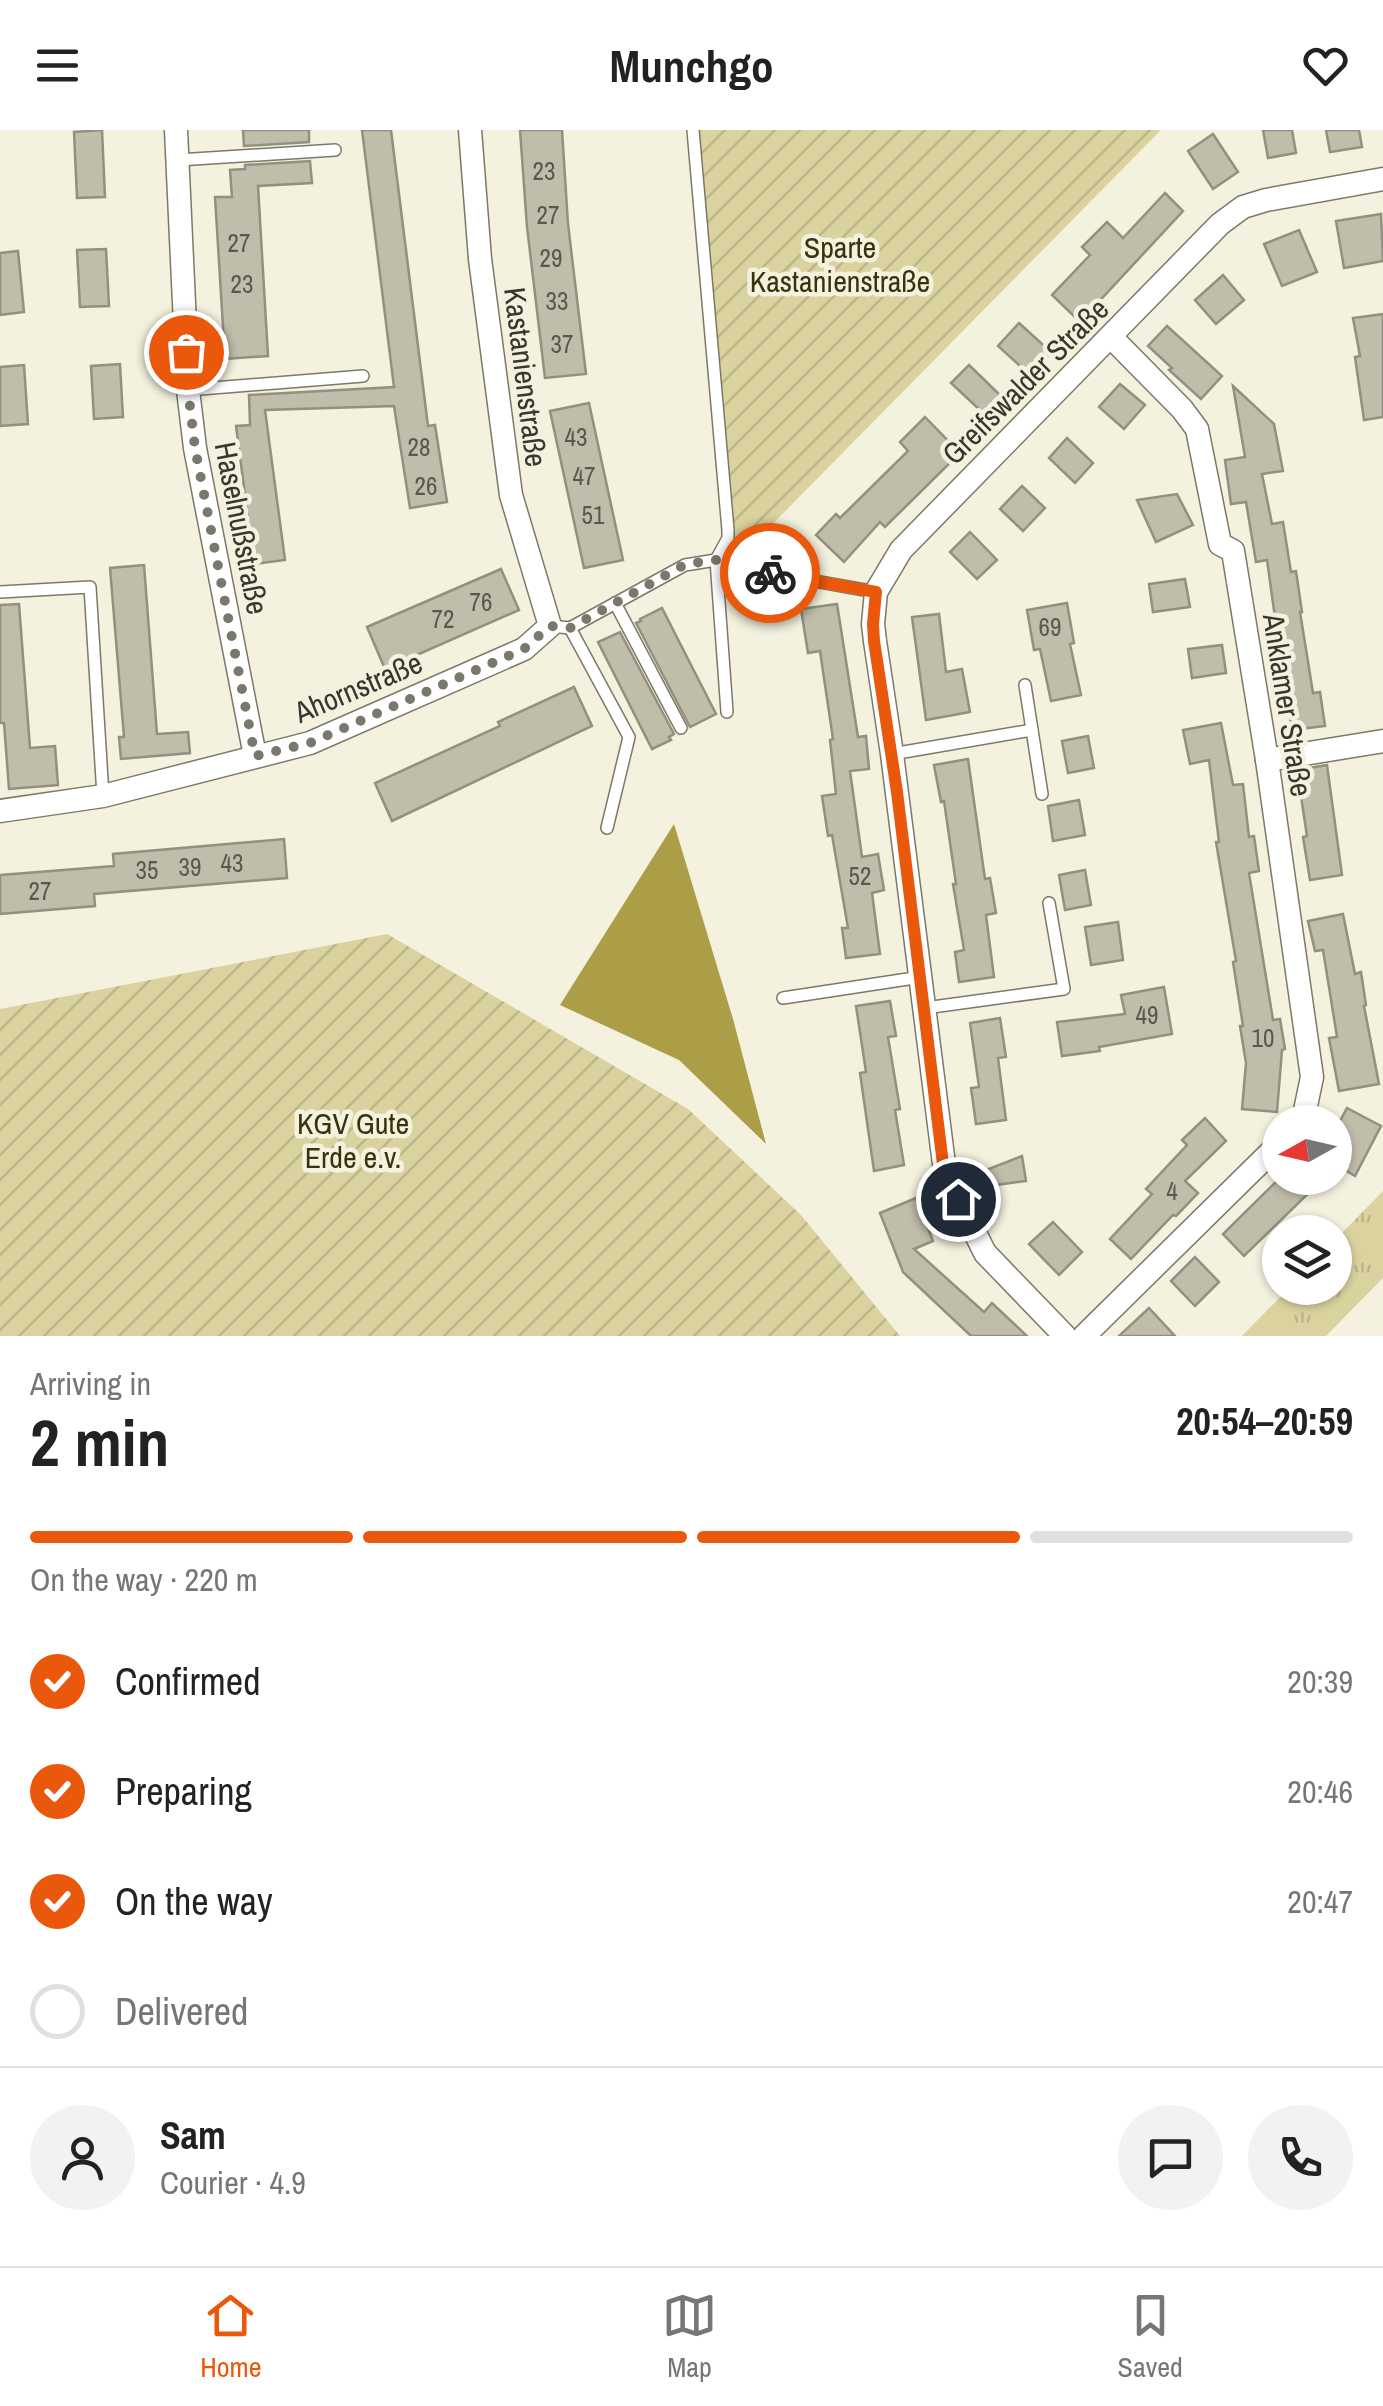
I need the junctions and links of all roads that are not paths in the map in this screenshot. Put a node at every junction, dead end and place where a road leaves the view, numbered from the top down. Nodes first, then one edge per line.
1 (176, 130) edge
2 (470, 130) edge
3 (692, 130) edge
4 (335, 150) dead end
5 (178, 160) junction
6 (1383, 180) edge
7 (1111, 338) junction
8 (364, 376) dead end
9 (188, 390) junction
10 (716, 560) junction
11 (0, 592) edge
12 (876, 592) junction
13 (615, 603) junction
14 (560, 627) junction
15 (1025, 685) dead end
16 (727, 712) dead end
17 (681, 728) dead end
18 (1032, 730) junction
19 (1383, 741) edge
20 (892, 754) junction
21 (255, 756) junction
22 (1267, 760) junction
23 (1042, 794) dead end
24 (103, 796) junction
25 (0, 811) edge
26 (607, 828) dead end
27 (1049, 903) dead end
28 (921, 977) junction
29 (783, 998) dead end
30 (925, 1008) junction
31 (1306, 1105) edge
32 (1262, 1161) edge
33 (1065, 1336) edge
34 (1084, 1336) edge

1 - 5 street, Haselnußstraße
2 - 14 street, Kastanienstraße
3 - 10 lane
4 - 5 lane
5 - 9 street, Haselnußstraße
6 - 7 street, Greifswalder Straße
7 - 12 street, Greifswalder Straße
7 - 22 street, Anklamer Straße
8 - 9 lane
9 - 21 street, Haselnußstraße
10 - 12 lane
10 - 13 lane
10 - 16 lane
11 - 24 lane
12 - 20 street, Greifswalder Straße
13 - 14 lane
13 - 17 lane
14 - 21 street, Ahornstraße
14 - 26 lane
15 - 18 lane
18 - 20 lane
18 - 23 lane
19 - 22 street
20 - 28 street, Greifswalder Straße
21 - 24 street, Ahornstraße
22 - 31 street, Anklamer Straße
24 - 25 street, Ahornstraße
27 - 30 lane
28 - 29 lane
28 - 30 street, Greifswalder Straße
30 - 33 street, Greifswalder Straße
32 - 34 street

